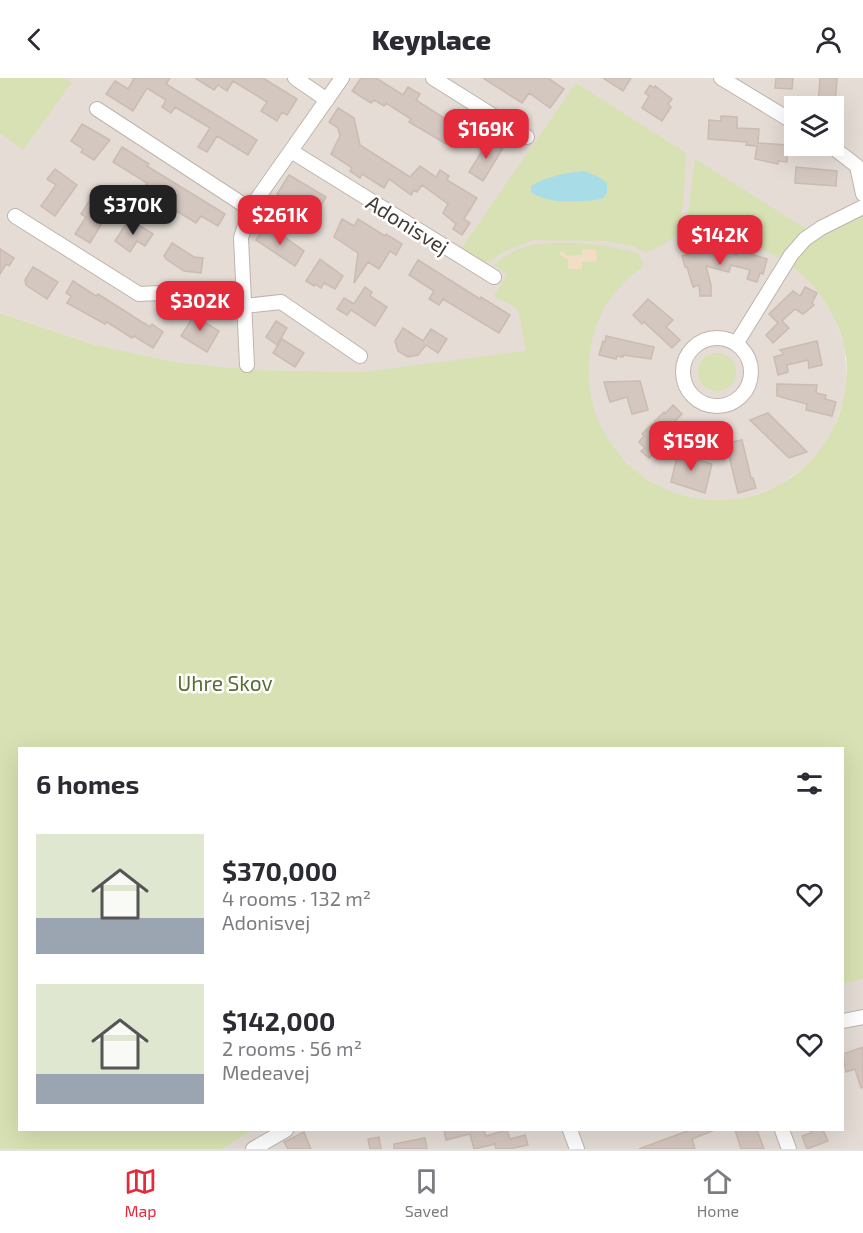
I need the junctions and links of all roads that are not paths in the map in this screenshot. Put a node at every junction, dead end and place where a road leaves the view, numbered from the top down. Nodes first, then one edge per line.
1 (295, 78) edge
2 (342, 78) edge
3 (434, 78) edge
4 (721, 78) edge
5 (327, 100) junction
6 (97, 109) dead end
7 (784, 116) edge
8 (527, 137) dead end
9 (291, 151) junction
10 (844, 156) edge
11 (863, 194) edge
12 (863, 207) edge
13 (250, 209) junction
14 (15, 216) dead end
15 (494, 277) dead end
16 (243, 289) junction
17 (244, 306) junction
18 (736, 344) junction
19 (360, 356) dead end
20 (247, 365) dead end
21 (863, 1017) edge
22 (844, 1021) edge
23 (284, 1131) edge
24 (570, 1131) edge
25 (782, 1131) edge
26 (253, 1149) edge
27 (577, 1149) edge
28 (789, 1149) edge

1 - 5 street
2 - 5 street
3 - 8 street
4 - 7 street
5 - 9 street
6 - 13 street
9 - 13 street
9 - 15 street, Adonisvej
10 - 11 street
12 - 18 street
13 - 16 street
14 - 16 street
16 - 17 street
17 - 19 street
17 - 20 street
18 - 18 street
21 - 22 street
23 - 26 street
24 - 27 street
25 - 28 street

